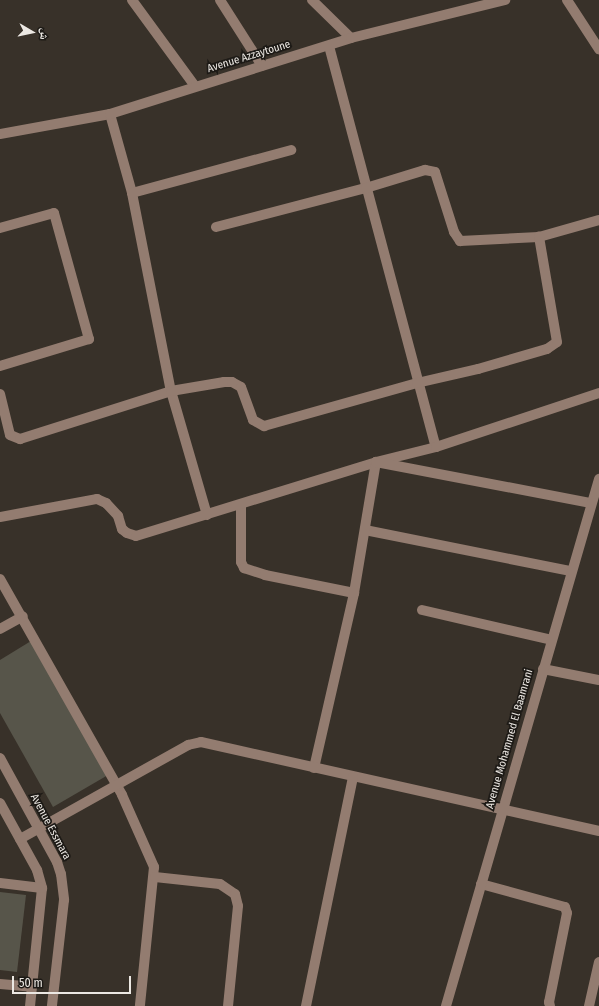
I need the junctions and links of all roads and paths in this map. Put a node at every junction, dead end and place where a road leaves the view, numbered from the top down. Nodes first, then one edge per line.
1 (132, 0) edge
2 (220, 0) edge
3 (312, 0) edge
4 (505, 0) edge
5 (567, 0) edge
6 (351, 38) junction
7 (329, 46) junction
8 (599, 49) edge
9 (262, 66) junction
10 (195, 86) junction
11 (110, 114) junction
12 (0, 134) edge
13 (291, 150) dead end
14 (366, 188) junction
15 (132, 193) junction
16 (599, 220) edge
17 (216, 227) dead end
18 (0, 228) edge
19 (539, 237) junction
20 (0, 366) edge
21 (417, 383) junction
22 (171, 391) junction
23 (599, 393) edge
24 (0, 394) edge
25 (436, 447) junction
26 (376, 462) junction
27 (599, 479) edge
28 (591, 503) junction
29 (241, 506) junction
30 (207, 515) junction
31 (0, 517) edge
32 (364, 530) junction
33 (571, 571) junction
34 (0, 579) edge
35 (354, 593) junction
36 (422, 610) dead end
37 (23, 616) junction
38 (0, 629) edge
39 (552, 640) junction
40 (543, 669) junction
41 (599, 680) edge
42 (0, 758) edge
43 (314, 768) junction
44 (353, 777) junction
45 (117, 785) junction
46 (0, 803) edge
47 (502, 809) junction
48 (39, 828) junction
49 (599, 831) edge
50 (20, 839) junction
51 (154, 877) junction
52 (0, 883) edge
53 (481, 884) junction
54 (42, 888) junction
55 (599, 962) edge
56 (0, 984) edge
57 (32, 987) junction
58 (30, 1006) edge
59 (52, 1006) edge
60 (140, 1006) edge
61 (228, 1006) edge
62 (306, 1006) edge
63 (446, 1006) edge
64 (550, 1006) edge
65 (589, 1006) edge

1 - 10 street
2 - 9 street
3 - 6 street
4 - 6 street, Avenue Azzaytoune
5 - 8 street
6 - 7 street, Avenue Azzaytoune
7 - 9 street, Avenue Azzaytoune
7 - 14 street
9 - 10 street, Avenue Azzaytoune
10 - 11 street, Avenue Azzaytoune
11 - 12 street, Avenue Azzaytoune
11 - 15 street
13 - 15 street
14 - 17 street
14 - 19 street
14 - 21 street
15 - 22 street
16 - 19 street
18 - 20 street
19 - 21 street
21 - 22 street
21 - 25 street
22 - 24 street
22 - 30 street
23 - 25 street
25 - 26 street
26 - 28 street
26 - 29 street
26 - 32 street
27 - 28 street, Avenue Mohammed El Baamrani
28 - 33 street, Avenue Mohammed El Baamrani
29 - 30 street
29 - 35 street
30 - 31 street
32 - 33 street
32 - 35 street
33 - 39 street, Avenue Mohammed El Baamrani
34 - 37 street
35 - 43 street
36 - 39 street
37 - 38 street
37 - 45 street
39 - 40 street, Avenue Mohammed El Baamrani
40 - 41 street
40 - 47 street, Avenue Mohammed El Baamrani
42 - 48 street, Avenue Essmara
43 - 44 street
43 - 45 street
44 - 47 street
44 - 62 street
45 - 48 street
45 - 51 street
46 - 50 street
47 - 49 street
47 - 53 street, Avenue Mohammed El Baamrani
48 - 50 street
48 - 59 street, Avenue Essmara
50 - 54 street
51 - 60 street
51 - 61 street
52 - 54 street
53 - 63 street, Avenue Mohammed El Baamrani
53 - 64 street
54 - 57 street
55 - 65 street
56 - 57 street
57 - 58 street

